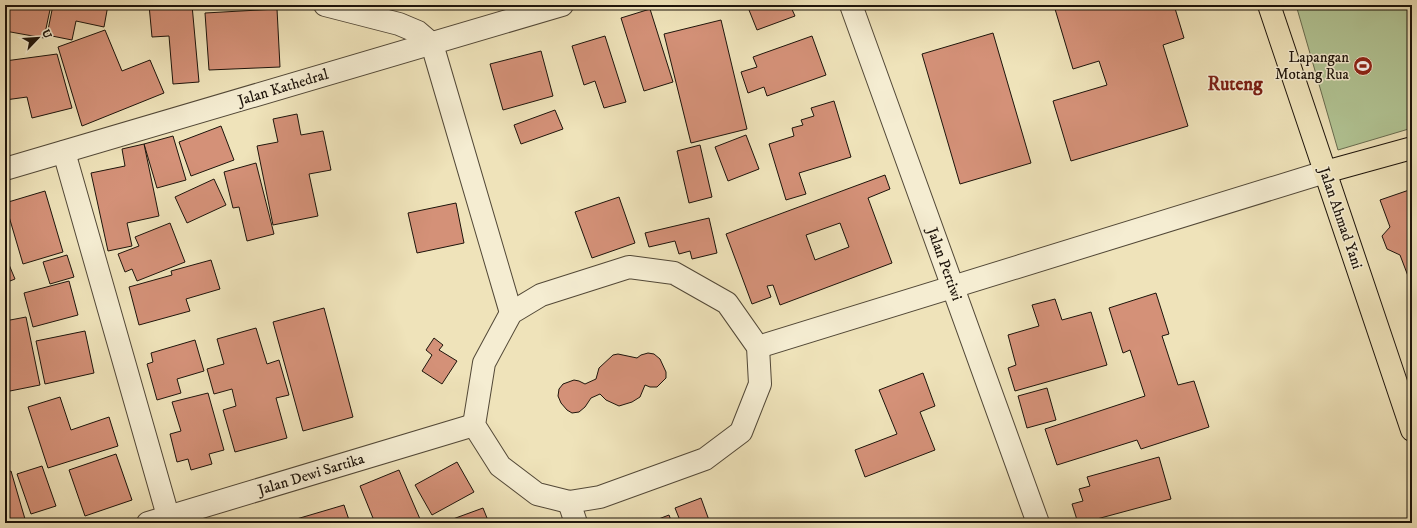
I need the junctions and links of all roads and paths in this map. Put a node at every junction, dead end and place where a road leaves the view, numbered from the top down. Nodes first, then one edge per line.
1 (325, 5) edge
2 (562, 5) edge
3 (851, 5) edge
4 (1269, 5) edge
5 (432, 44) junction
6 (1412, 148) edge
7 (64, 152) junction
8 (5, 169) edge
9 (1325, 172) junction
10 (954, 287) junction
11 (511, 313) junction
12 (758, 347) junction
13 (474, 425) junction
14 (1412, 430) edge
15 (569, 502) junction
16 (162, 521) edge
17 (576, 523) edge
18 (1038, 523) edge

1 - 5 street
2 - 5 street, Jalan Kathedral
3 - 10 street, Jalan Pertiwi
4 - 9 highway, Jalan Ahmad Yani
5 - 7 street, Jalan Kathedral
5 - 11 street
6 - 9 highway
7 - 8 street, Jalan Kathedral
7 - 16 street
9 - 10 street
9 - 14 highway, Jalan Ahmad Yani
10 - 12 street
10 - 18 street, Jalan Pertiwi
11 - 12 street
11 - 13 street
12 - 15 street
13 - 15 street
13 - 16 street, Jalan Dewi Sartika
15 - 17 street

